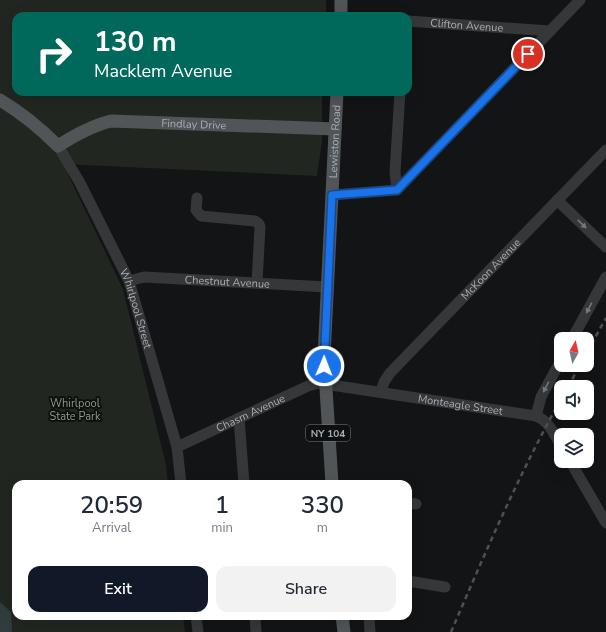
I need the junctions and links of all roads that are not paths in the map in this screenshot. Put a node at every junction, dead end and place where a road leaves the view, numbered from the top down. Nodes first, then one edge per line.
1 (342, 0) edge
2 (580, 0) edge
3 (341, 12) edge
4 (412, 21) edge
5 (550, 31) junction
6 (337, 96) edge
7 (400, 96) edge
8 (0, 100) edge
9 (335, 129) junction
10 (58, 146) junction
11 (606, 150) edge
12 (397, 190) junction
13 (332, 195) junction
14 (197, 198) dead end
15 (557, 200) junction
16 (606, 247) edge
17 (606, 277) edge
18 (129, 282) junction
19 (257, 283) junction
20 (327, 287) junction
21 (576, 332) edge
22 (555, 372) edge
23 (324, 383) junction
24 (381, 391) junction
25 (536, 416) junction
26 (239, 418) junction
27 (554, 434) edge
28 (177, 447) junction
29 (574, 468) edge
30 (181, 480) edge
31 (244, 480) edge
32 (332, 480) edge
33 (606, 523) edge
34 (412, 582) edge
35 (445, 587) dead end
36 (196, 620) edge
37 (255, 620) edge
38 (342, 620) edge
39 (369, 620) edge
40 (198, 632) edge
41 (256, 632) edge
42 (344, 632) edge
43 (370, 632) edge

1 - 3 main road
2 - 5 street
4 - 5 street, Clifton Avenue
5 - 12 street
6 - 9 main road, Lewiston Road / NY 104
7 - 12 street
8 - 10 main road
9 - 10 main road, Findlay Drive
9 - 13 main road, Lewiston Road / NY 104
10 - 18 street, Whirlpool Street
11 - 15 street, McKoon Avenue
12 - 13 street
13 - 20 main road, Lewiston Road / NY 104
14 - 19 street
15 -> 16 street
15 - 24 street, McKoon Avenue
17 -> 21 street
18 - 19 street, Chestnut Avenue
18 - 28 street, Whirlpool Street
19 - 20 street, Chestnut Avenue
20 - 23 main road, Lewiston Road / NY 104
22 -> 25 street
23 - 24 street, Monteagle Street
23 - 26 street, Chasm Avenue
23 - 32 main road, NY 104
24 - 25 street, Monteagle Street
25 - 27 street
26 - 28 street, Chasm Avenue
26 - 31 street
28 - 30 street, Whirlpool Street
29 - 33 street
34 - 35 street
36 - 40 street
37 - 41 street
38 - 42 main road
39 - 43 street

